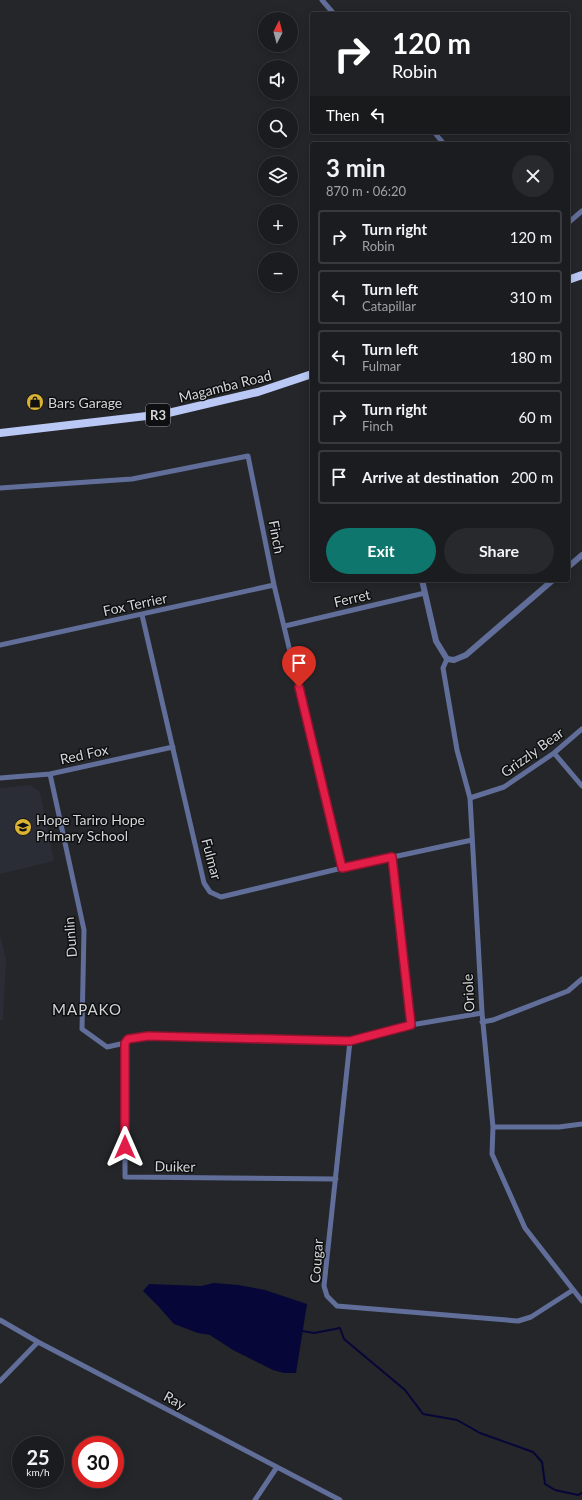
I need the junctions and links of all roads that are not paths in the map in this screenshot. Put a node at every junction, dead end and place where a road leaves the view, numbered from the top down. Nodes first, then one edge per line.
1 (322, 0) edge
2 (332, 12) edge
3 (436, 134) edge
4 (442, 142) edge
5 (582, 211) edge
6 (570, 221) edge
7 (582, 275) edge
8 (570, 279) edge
9 (310, 375) edge
10 (0, 433) edge
11 (0, 488) edge
12 (582, 556) edge
13 (570, 566) edge
14 (422, 582) edge
15 (551, 582) edge
16 (274, 585) junction
17 (425, 593) junction
18 (142, 615) junction
19 (284, 626) junction
20 (0, 645) edge
21 (447, 659) junction
22 (582, 729) edge
23 (173, 747) junction
24 (554, 753) junction
25 (50, 774) junction
26 (0, 778) edge
27 (582, 786) edge
28 (470, 798) junction
29 (472, 840) junction
30 (392, 857) junction
31 (342, 868) junction
32 (582, 979) edge
33 (482, 1013) junction
34 (482, 1022) junction
35 (411, 1025) junction
36 (350, 1041) junction
37 (125, 1043) junction
38 (582, 1124) edge
39 (493, 1127) junction
40 (336, 1179) junction
41 (573, 1290) junction
42 (582, 1301) edge
43 (0, 1320) edge
44 (38, 1342) junction
45 (0, 1381) edge
46 (277, 1467) junction
47 (254, 1500) edge
48 (340, 1500) edge

1 - 2 street
3 - 4 street
5 - 6 street
7 - 8 highway
9 - 10 highway, Magamba Road / R3
11 - 16 street, Finch
12 - 13 street
14 - 17 street
15 - 21 street
16 - 18 street, Fox Terrier
16 - 19 street, Finch
17 - 19 street, Ferret
17 - 21 street
18 - 20 street, Fox Terrier
18 - 23 street, Fulmar
19 - 31 street, Finch
21 - 28 street, Oriole
22 - 24 street, Grizzly Bear
23 - 25 street, Red Fox
23 - 31 street, Fulmar
24 - 27 street
24 - 28 street, Grizzly Bear
25 - 26 street, Red Fox
25 - 37 street, Dunlin
28 - 29 street, Oriole
29 - 30 street, Fulmar
29 - 33 street, Oriole
30 - 31 street, Fulmar
30 - 35 street
32 - 34 street
33 - 34 street, Oriole
33 - 35 street
34 - 39 street, Oriole
35 - 36 street
36 - 37 street
36 - 40 street, Cougar
37 - 40 street, Duiker
38 - 39 street
39 - 41 street, Oriole
40 - 41 street, Cougar
41 - 42 street, Oriole
43 - 44 street, Ray
44 - 45 street
44 - 46 street, Ray
46 - 47 street
46 - 48 street, Ray

